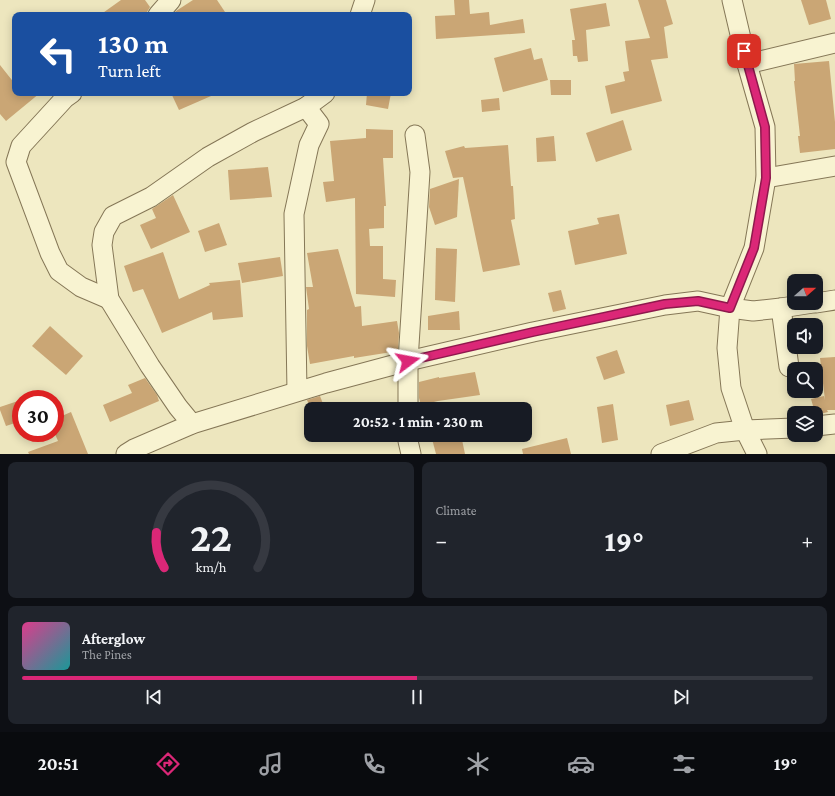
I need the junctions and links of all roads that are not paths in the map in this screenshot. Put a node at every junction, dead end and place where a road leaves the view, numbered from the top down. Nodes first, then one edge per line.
1 (171, 0) edge
2 (732, 0) edge
3 (161, 12) edge
4 (835, 43) edge
5 (747, 64) junction
6 (68, 96) edge
7 (320, 96) edge
8 (306, 107) junction
9 (416, 135) dead end
10 (835, 166) edge
11 (766, 178) junction
12 (109, 299) junction
13 (835, 300) edge
14 (823, 302) edge
15 (787, 307) edge
16 (730, 308) junction
17 (781, 308) junction
18 (408, 361) junction
19 (788, 362) edge
20 (297, 391) junction
21 (408, 402) edge
22 (192, 424) junction
23 (835, 424) edge
24 (823, 425) edge
25 (787, 428) edge
26 (745, 430) junction
27 (408, 442) edge
28 (134, 452) edge
29 (411, 454) edge
30 (661, 454) edge
31 (757, 454) edge

1 - 3 street
2 - 5 street
4 - 5 street
5 - 11 street
6 - 12 street
7 - 8 street
8 - 12 street
8 - 20 street
9 - 18 street
10 - 11 street
11 - 16 street
12 - 22 street
13 - 14 street
15 - 17 street
16 - 17 street
16 - 18 street
16 - 26 street
17 - 19 street
18 - 20 street
18 - 21 street
20 - 22 street
22 - 28 street
23 - 24 street
25 - 26 street
26 - 30 street
26 - 31 street
27 - 29 street

